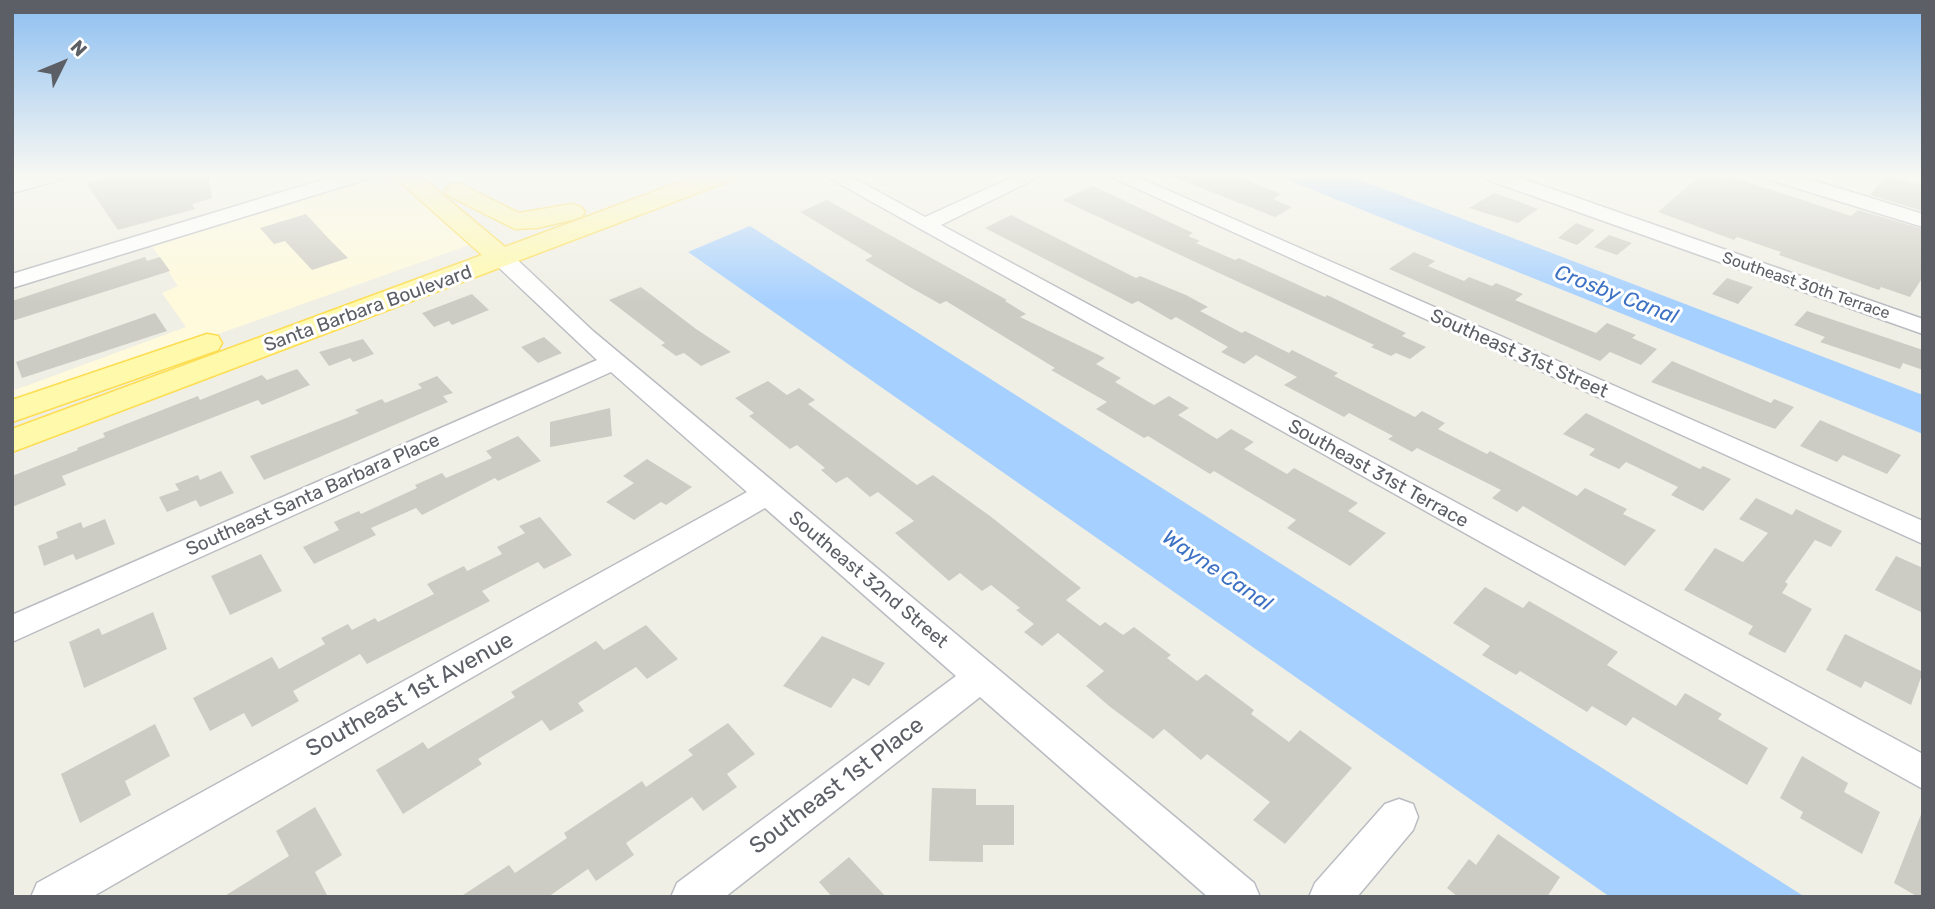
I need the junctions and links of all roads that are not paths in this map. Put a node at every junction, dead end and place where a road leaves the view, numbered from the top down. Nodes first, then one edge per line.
1 (221, 217) edge
2 (456, 217) edge
3 (472, 217) edge
4 (509, 217) edge
5 (548, 217) edge
6 (560, 217) edge
7 (589, 217) edge
8 (911, 217) edge
9 (942, 217) edge
10 (1212, 217) edge
11 (1612, 217) edge
12 (925, 225) junction
13 (493, 248) junction
14 (12, 281) edge
15 (1923, 327) edge
16 (613, 362) junction
17 (66, 407) junction
18 (12, 412) edge
19 (12, 441) edge
20 (767, 494) junction
21 (1923, 533) edge
22 (12, 629) edge
23 (982, 676) junction
24 (1923, 773) edge
25 (1398, 817) dead end
26 (93, 887) edge
27 (52, 897) edge
28 (692, 897) edge
29 (1239, 897) edge
30 (1330, 897) edge

1 - 14 street
2 - 13 main road
3 - 13 main road
4 - 5 main road
6 - 13 main road, Santa Barbara Boulevard
7 - 13 main road, Santa Barbara Boulevard
8 - 12 street, Southeast 31st Terrace
9 - 12 street
10 - 21 street, Southeast 31st Street
11 - 15 street, Southeast 30th Terrace
12 - 24 street, Southeast 31st Terrace
13 - 16 street, Southeast 32nd Street
13 - 17 main road, Santa Barbara Boulevard
16 - 20 street, Southeast 32nd Street
16 - 22 street, Southeast Santa Barbara Place
17 - 18 main road, Santa Barbara Boulevard
17 - 19 main road, Santa Barbara Boulevard
20 - 23 street, Southeast 32nd Street
20 - 26 street, Southeast 1st Avenue
23 - 28 street, Southeast 1st Place
23 - 29 street, Southeast 32nd Street
25 - 30 street
26 - 27 street, Southeast 1st Avenue

